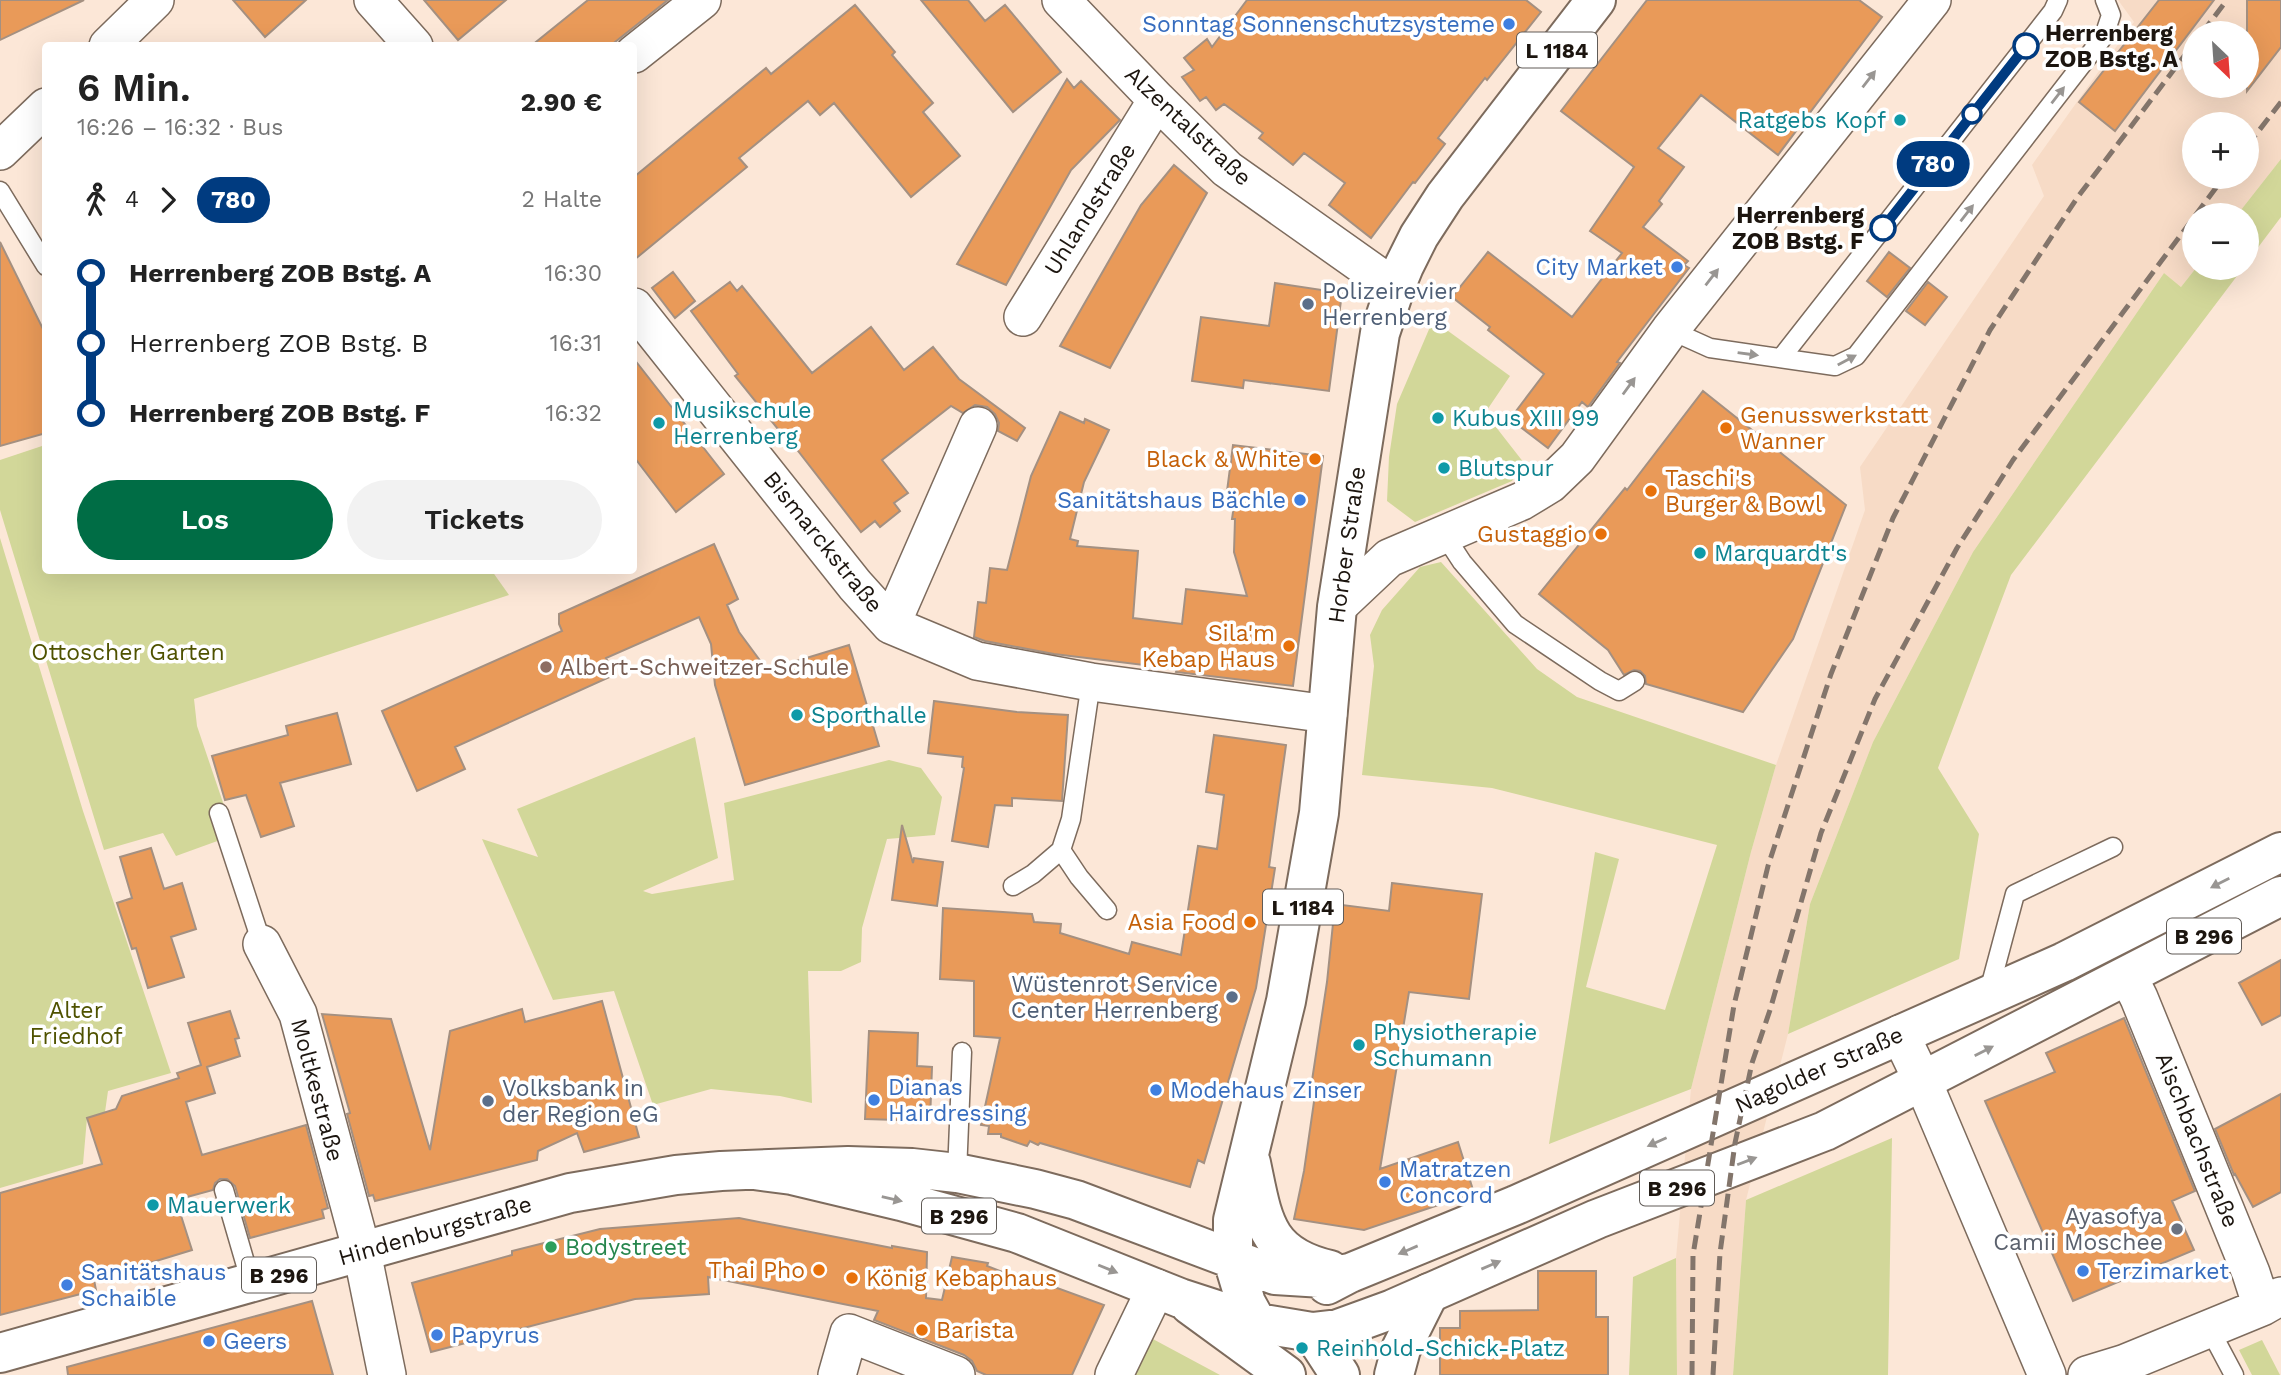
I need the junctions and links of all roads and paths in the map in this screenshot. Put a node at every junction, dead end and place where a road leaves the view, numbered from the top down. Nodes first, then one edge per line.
1 (155, 0) edge
2 (373, 0) edge
3 (702, 0) edge
4 (1061, 0) edge
5 (1596, 0) edge
6 (2058, 0) edge
7 (2105, 0) edge
8 (1915, 6) edge
9 (112, 42) edge
10 (410, 42) edge
11 (637, 52) edge
12 (1157, 100) junction
13 (42, 111) edge
14 (0, 151) edge
15 (0, 191) edge
16 (42, 259) edge
17 (1395, 288) junction
18 (637, 311) edge
19 (1023, 317) dead end
20 (1670, 330) junction
21 (1781, 358) junction
22 (978, 426) dead end
23 (1443, 533) junction
24 (1337, 607) junction
25 (891, 625) junction
26 (1635, 681) dead end
27 (1090, 682) junction
28 (1328, 714) junction
29 (219, 813) dead end
30 (2113, 847) dead end
31 (1060, 850) junction
32 (2281, 852) edge
33 (1013, 886) dead end
34 (2281, 896) edge
35 (1107, 910) dead end
36 (262, 944) joint
37 (2128, 976) junction
38 (1989, 995) junction
39 (1900, 1034) junction
40 (962, 1052) dead end
41 (1923, 1082) junction
42 (1248, 1151) junction
43 (754, 1170) junction
44 (957, 1173) junction
45 (224, 1190) dead end
46 (1180, 1239) junction
47 (362, 1252) junction
48 (1254, 1268) junction
49 (1350, 1273) junction
50 (251, 1283) junction
51 (1168, 1293) junction
52 (1429, 1293) junction
53 (2272, 1301) edge
54 (1289, 1324) junction
55 (2209, 1328) junction
56 (0, 1353) edge
57 (920, 1368) edge
58 (1103, 1370) edge
59 (387, 1375) edge
60 (837, 1375) edge
61 (956, 1375) edge
62 (1288, 1375) edge
63 (1340, 1375) edge
64 (1394, 1375) edge
65 (2048, 1375) edge
66 (2087, 1375) edge
67 (2234, 1375) edge

1 - 9 street
2 - 10 street
3 - 11 street
4 - 12 street, Alzentalstraße
5 - 17 main road, Horber Straße / L 1184
6 - 21 lane
21 -> 7 lane
20 -> 8 street
12 - 17 street, Alzentalstraße
12 - 19 street, Uhlandstraße
13 - 14 street
15 - 16 lane
17 - 24 main road, Horber Straße / L 1184
18 - 25 street, Bismarckstraße
20 -> 21 lane
23 -> 20 street
22 - 25 street
23 - 24 street
23 - 26 lane
24 - 28 main road, Horber Straße / L 1184
25 - 27 street, Bismarckstraße
27 - 28 street, Bismarckstraße
27 - 31 lane
28 - 42 main road, Horber Straße / L 1184
29 - 36 lane, Moltkestraße
30 - 38 lane
31 - 33 lane
31 - 35 lane
32 -> 38 main road, Nagolder Straße / B 296
34 - 37 main road, B 296
36 - 47 street, Moltkestraße
41 -> 37 main road, B 296
37 - 53 street, Aischbachstraße
38 - 39 main road, Nagolder Straße / B 296
39 - 41 street
39 -> 49 main road, Nagolder Straße / B 296
40 - 44 lane
52 -> 41 main road, B 296
41 - 65 street
42 - 46 main road
42 - 48 main road
42 - 48 main road, L 1184
42 - 49 main road
43 - 44 main road, Hindenburgstraße / B 296
43 - 47 main road, Hindenburgstraße / B 296
43 -> 51 main road, Hindenburgstraße / B 296
44 - 46 main road, Hindenburgstraße / B 296
45 - 50 lane
46 - 48 main road, B 296
47 - 50 main road, Hindenburgstraße / B 296
47 - 59 street, Moltkestraße
48 - 49 main road, B 296
48 - 51 main road
48 - 54 main road
49 - 54 main road
50 - 56 main road, Hindenburgstraße / B 296
51 - 54 main road, B 296
51 - 58 street
51 - 62 main road
52 - 54 main road, B 296
52 - 64 main road
53 - 55 street, Aischbachstraße
54 - 62 main road
54 - 63 main road
55 - 66 street, Aischbachstraße
55 - 67 lane
57 - 60 street
57 - 61 street

